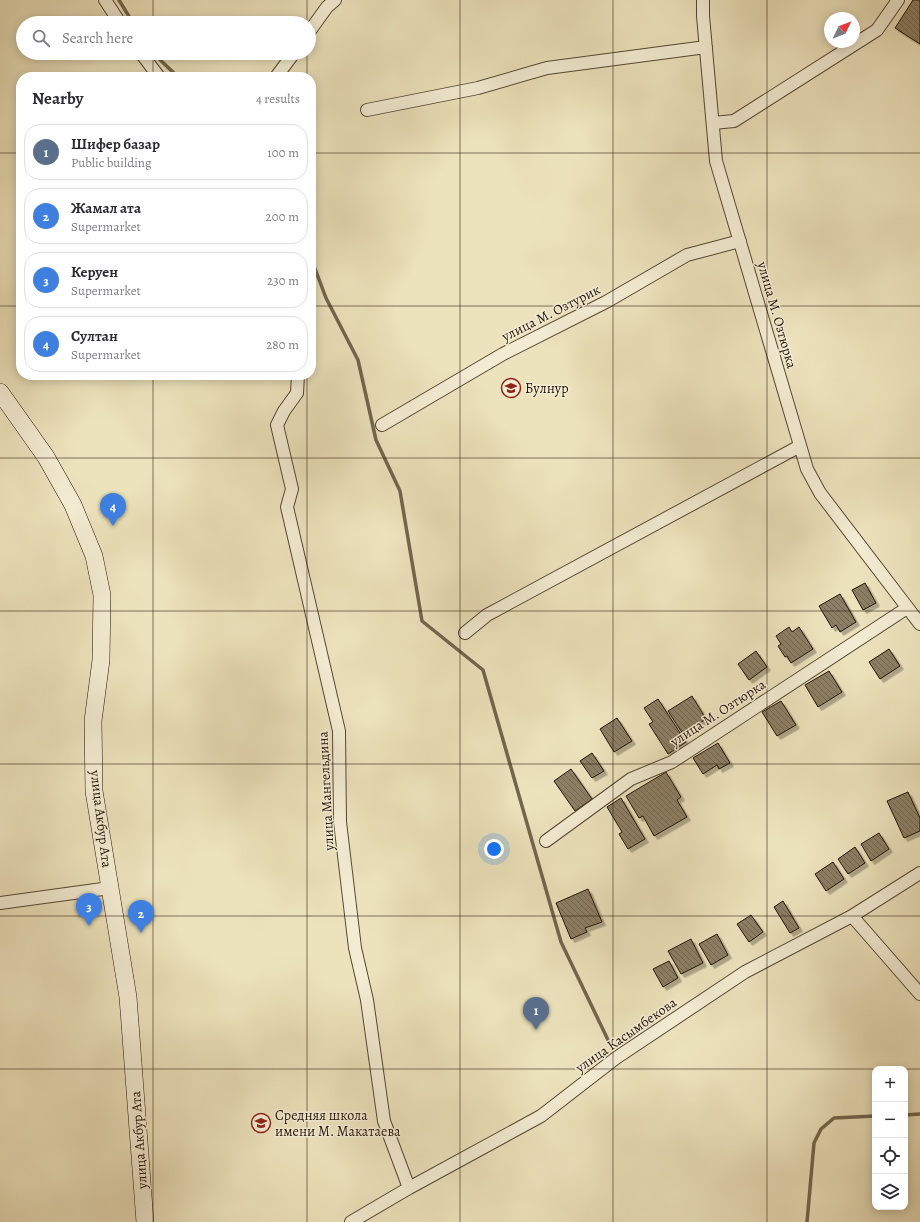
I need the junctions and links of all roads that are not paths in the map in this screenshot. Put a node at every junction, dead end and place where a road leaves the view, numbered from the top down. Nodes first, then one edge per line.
1 (105, 0) edge
2 (335, 0) edge
3 (704, 0) edge
4 (898, 0) edge
5 (115, 16) edge
6 (316, 22) edge
7 (706, 47) junction
8 (146, 60) edge
9 (289, 60) edge
10 (155, 72) edge
11 (280, 72) edge
12 (367, 110) dead end
13 (713, 123) junction
14 (740, 241) junction
15 (298, 380) edge
16 (0, 392) edge
17 (382, 425) dead end
18 (800, 446) junction
19 (907, 608) junction
20 (920, 624) edge
21 (465, 632) dead end
22 (546, 841) dead end
23 (920, 873) edge
24 (110, 888) junction
25 (0, 903) edge
26 (852, 916) junction
27 (920, 994) edge
28 (408, 1188) junction
29 (145, 1222) edge
30 (351, 1222) edge

1 - 5 street
2 - 6 street
3 - 7 street, улица М. Озтюрка
4 - 13 street
7 - 12 street
7 - 13 street, улица М. Озтюрка
8 - 10 street
9 - 11 street
13 - 14 street, улица М. Озтюрка
14 - 17 street, улица М. Озтурик
14 - 18 street, улица М. Озтюрка
15 - 28 street, улица Мангельдина
16 - 24 main road, улица Акбур Ата
18 - 19 street, улица М. Озтюрка
18 - 21 street
19 - 20 street, улица М. Озтюрка
19 - 22 street, улица М. Озтюрка
23 - 26 street, улица Касымбекова
24 - 25 street
24 - 29 main road, улица Акбур Ата
26 - 27 street
26 - 28 street, улица Касымбекова
28 - 30 street, улица Касымбекова

